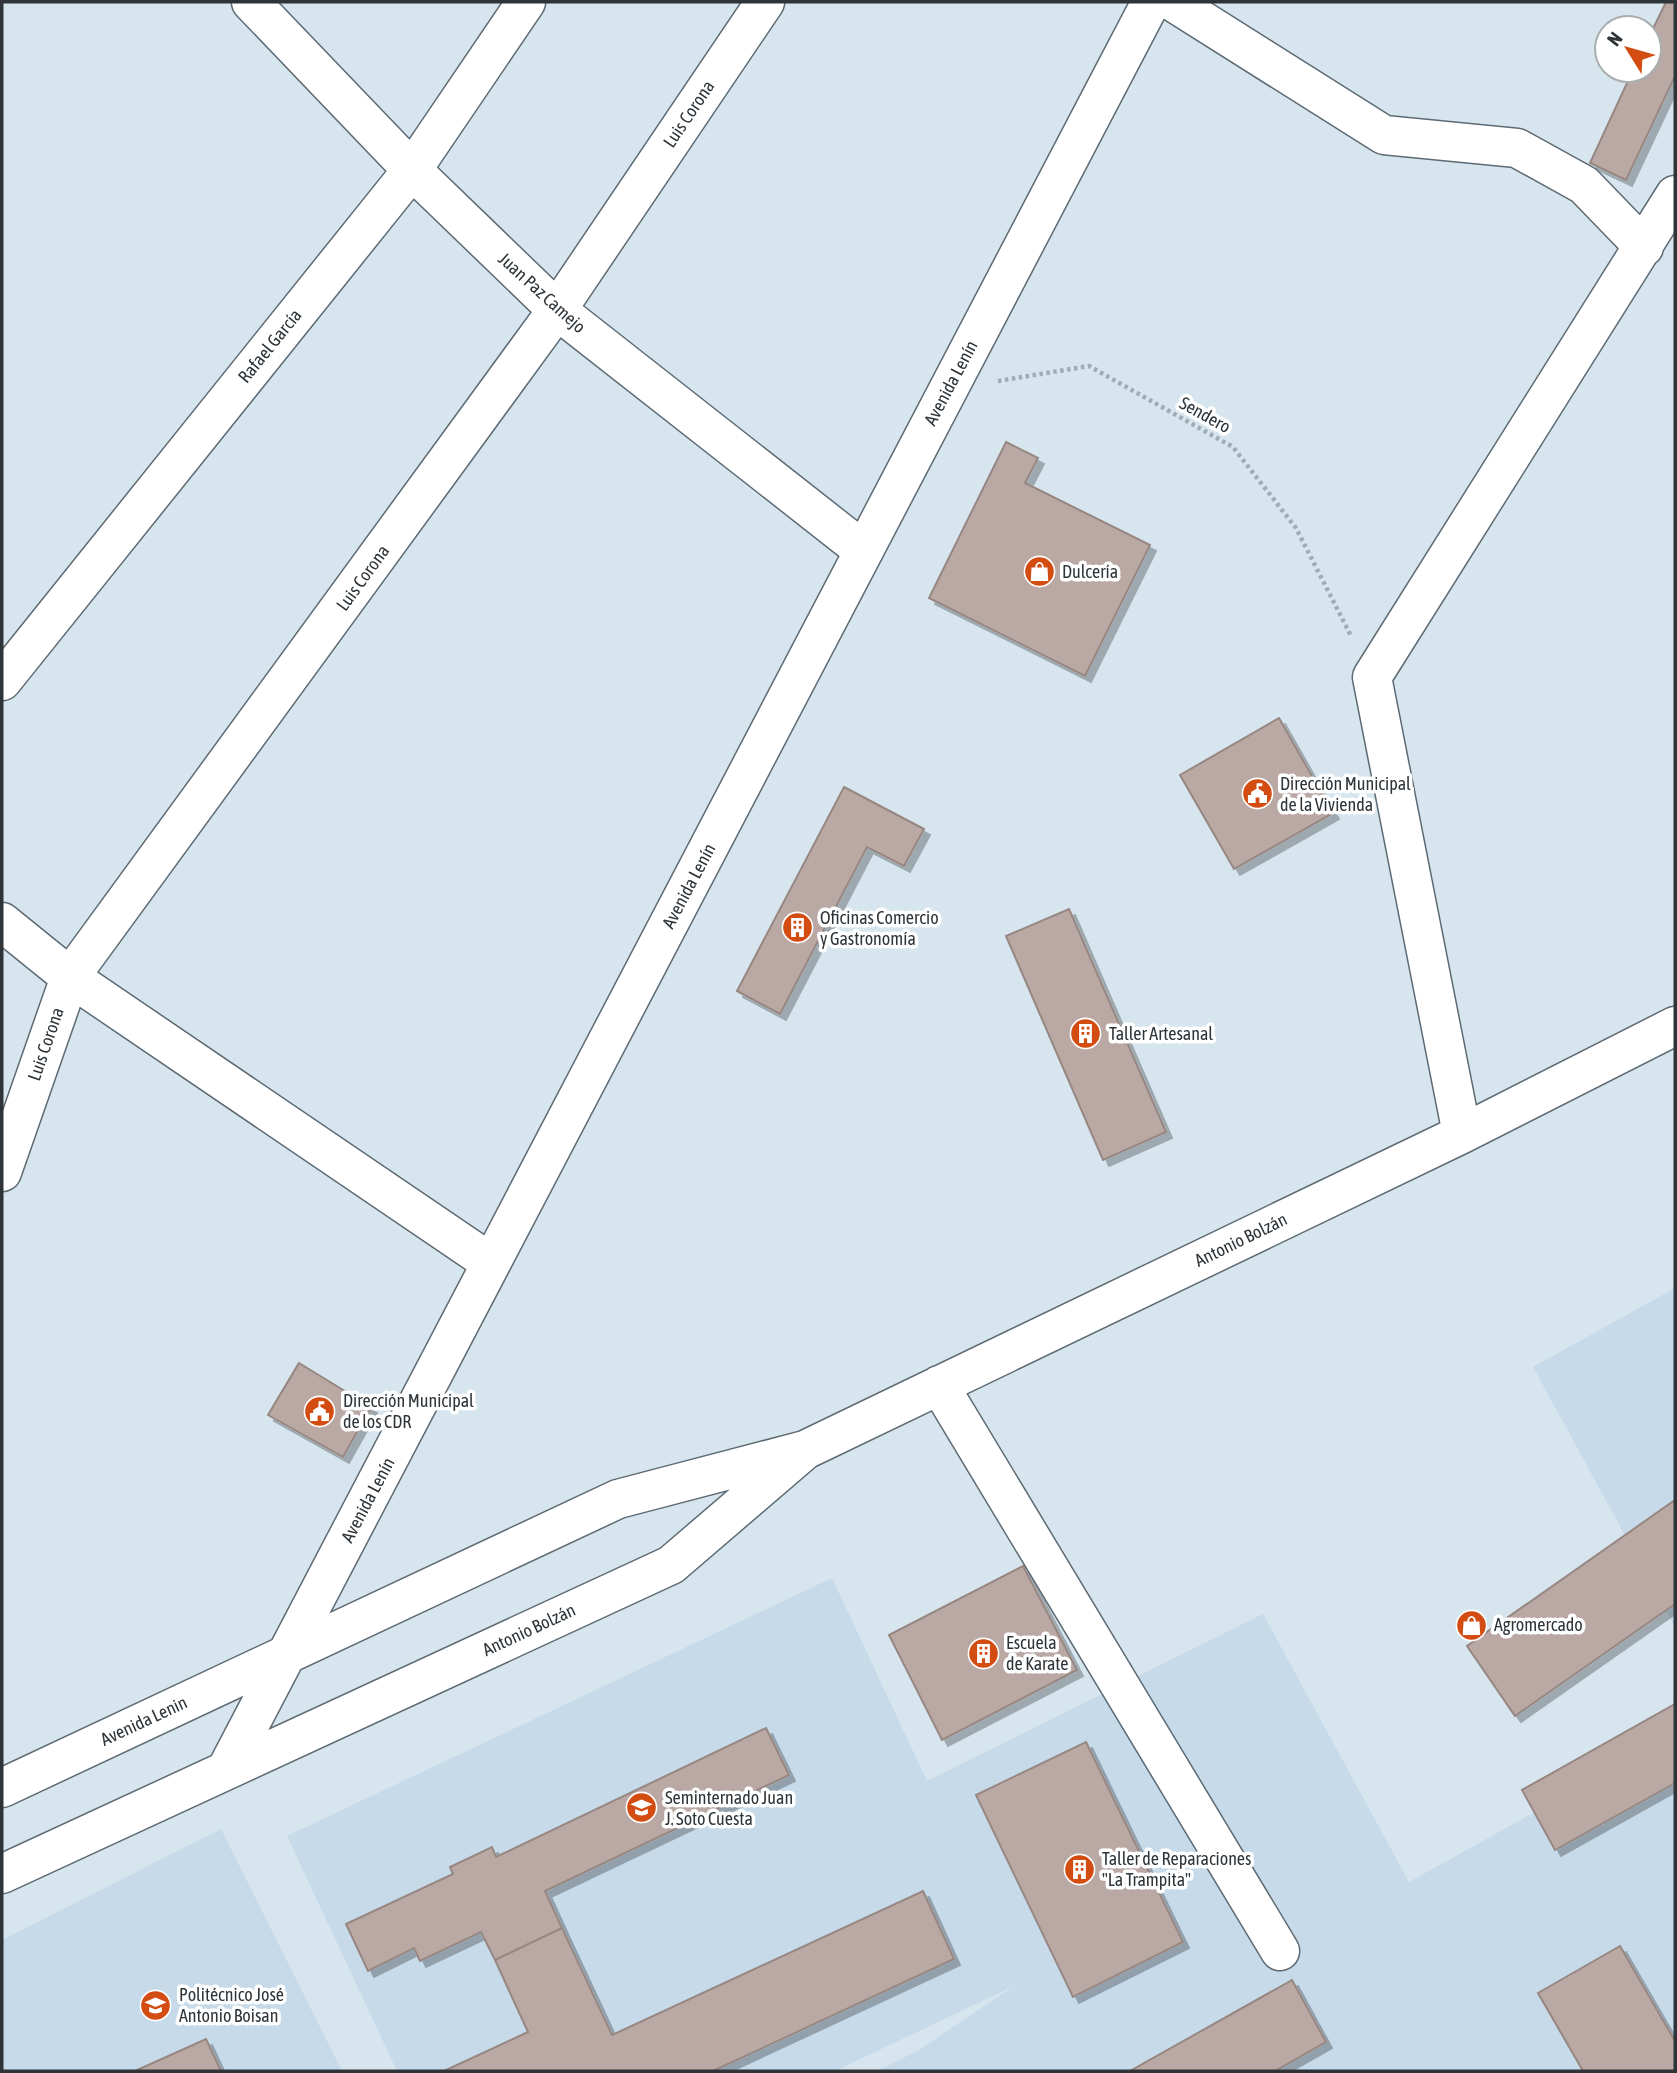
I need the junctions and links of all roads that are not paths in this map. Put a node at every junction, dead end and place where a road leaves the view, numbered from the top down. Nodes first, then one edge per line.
1 (251, 2) edge
2 (526, 2) edge
3 (765, 2) edge
4 (1151, 2) edge
5 (1172, 2) edge
6 (412, 170) junction
7 (1675, 195) edge
8 (1644, 247) junction
9 (557, 310) junction
10 (864, 551) junction
11 (2, 681) edge
12 (2, 922) edge
13 (70, 977) junction
14 (1675, 1026) edge
15 (1462, 1134) junction
16 (2, 1172) edge
17 (491, 1263) junction
18 (939, 1385) junction
19 (805, 1450) junction
20 (287, 1654) junction
21 (226, 1770) junction
22 (2, 1788) edge
23 (2, 1874) edge
24 (1280, 1951) dead end

1 - 6 street, Juan Paz Camejo
2 - 6 street, Rafael García
3 - 9 street, Luis Corona
4 - 10 street, Avenida Lenín
5 - 8 street
6 - 9 street, Juan Paz Camejo
6 - 11 street, Rafael García
7 - 8 street
8 - 15 street
9 - 10 street, Juan Paz Camejo
9 - 13 street, Luis Corona
10 - 17 street, Avenida Lenín
12 - 13 street
13 - 16 street, Luis Corona
13 - 17 street
14 - 15 street, Antonio Bolzán
15 - 18 street, Antonio Bolzán
17 - 20 street, Avenida Lenín
18 - 19 street, Antonio Bolzán
18 - 24 street
19 - 20 street, Antonio Bolzán
19 - 21 street, Antonio Bolzán
20 - 21 street, Avenida Lenín
20 - 22 street, Avenida Lenin
21 - 23 street

